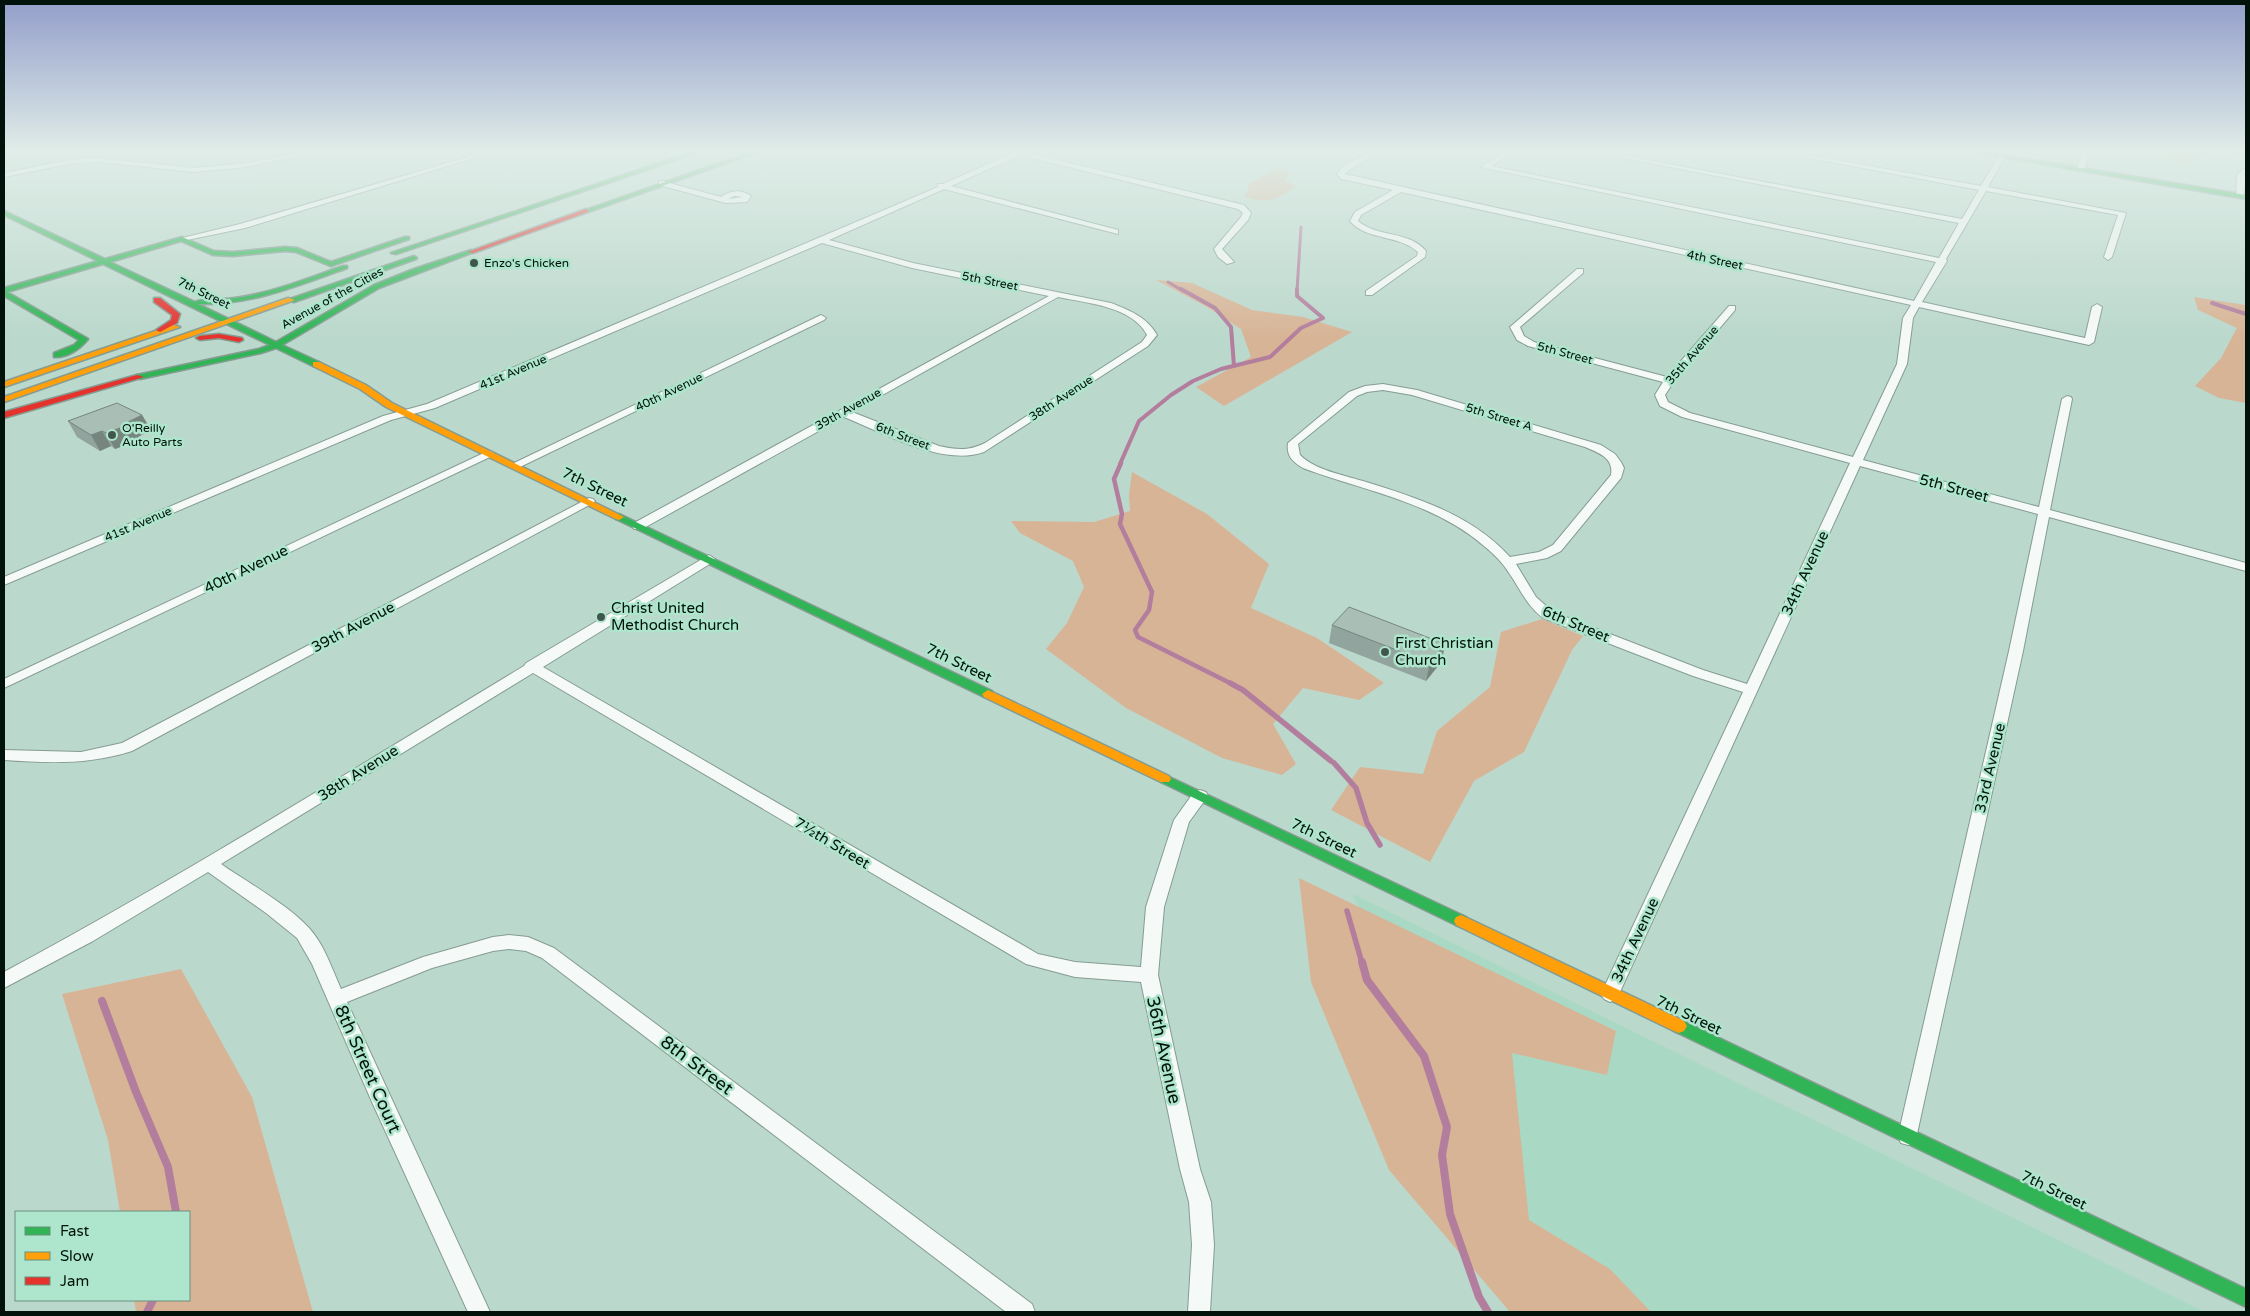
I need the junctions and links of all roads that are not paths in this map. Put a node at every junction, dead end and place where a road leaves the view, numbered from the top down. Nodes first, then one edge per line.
1 (7, 214) edge
2 (281, 214) edge
3 (480, 214) edge
4 (510, 214) edge
5 (542, 214) edge
6 (574, 214) edge
7 (877, 214) edge
8 (1048, 214) edge
9 (1246, 214) edge
10 (1358, 214) edge
11 (1510, 214) edge
12 (1716, 214) edge
13 (1925, 214) edge
14 (1969, 214) edge
15 (2122, 214) edge
16 (1965, 222) junction
17 (4, 224) edge
18 (490, 232) junction
19 (1115, 232) dead end
20 (182, 239) junction
21 (820, 240) junction
22 (401, 251) junction
23 (2108, 257) dead end
24 (103, 260) junction
25 (1943, 261) junction
26 (1230, 262) dead end
27 (87, 265) junction
28 (1580, 271) dead end
29 (4, 291) edge
30 (1369, 293) dead end
31 (1058, 294) junction
32 (157, 300) junction
33 (188, 301) junction
34 (1916, 304) junction
35 (1732, 308) dead end
36 (2096, 308) dead end
37 (215, 314) junction
38 (274, 318) dead end
39 (821, 318) dead end
40 (194, 321) junction
41 (230, 321) junction
42 (265, 326) dead end
43 (214, 327) junction
44 (1152, 335) joint
45 (239, 340) junction
46 (128, 343) junction
47 (273, 343) junction
48 (261, 351) junction
49 (46, 358) dead end
50 (1669, 381) junction
51 (4, 385) edge
52 (2067, 399) dead end
53 (4, 400) edge
54 (1664, 404) joint
55 (389, 405) junction
56 (842, 412) junction
57 (405, 413) junction
58 (4, 415) edge
59 (488, 454) junction
60 (965, 454) joint
61 (1294, 457) joint
62 (1856, 461) junction
63 (516, 465) junction
64 (589, 501) junction
65 (2044, 512) junction
66 (638, 526) junction
67 (709, 559) junction
68 (1506, 562) junction
69 (2246, 567) edge
70 (4, 581) edge
71 (531, 666) junction
72 (4, 684) edge
73 (1752, 690) junction
74 (4, 755) edge
75 (1200, 796) junction
76 (209, 864) junction
77 (1149, 975) junction
78 (4, 982) edge
79 (1610, 994) junction
80 (336, 999) junction
81 (1908, 1136) junction
82 (2246, 1298) edge
83 (479, 1312) edge
84 (1024, 1312) edge
85 (1199, 1312) edge

1 - 24 main road, 7th Street
2 - 20 street
3 - 20 main road, Avenue of the Cities
4 - 22 main road, Avenue of the Cities
5 - 18 main road, Avenue of the Cities
6 - 47 main road, Avenue of the Cities
7 - 21 street, 41st Avenue
8 - 19 street
9 - 26 street
10 - 30 street
11 - 34 street, 4th Street
12 - 25 street
13 - 16 street
14 - 16 street, 34th Avenue
15 - 23 street
16 - 25 street, 34th Avenue
17 - 27 main road, 7th Street
18 - 38 main road
18 - 41 main road, Avenue of the Cities
20 - 24 main road
21 - 31 street, 5th Street
21 - 57 street, 41st Avenue
22 - 33 main road
22 - 37 main road, Avenue of the Cities
24 - 27 main road
24 - 33 main road, 7th Street
25 - 34 street, 34th Avenue
27 - 29 main road
27 - 32 main road, 7th Street
28 - 50 street, 5th Street
29 - 49 main road
31 - 44 street, 5th Street
31 - 56 street, 39th Avenue
32 - 40 main road, 7th Street
32 - 46 main road
33 - 37 main road, 7th Street
34 - 36 street, 4th Street
34 - 62 street, 34th Avenue
35 - 50 street, 35th Avenue
37 - 40 main road, Avenue of the Cities
37 - 41 main road, 7th Street
39 - 63 street, 40th Avenue
40 - 43 main road, 7th Street
40 - 46 main road, Avenue of the Cities
41 - 43 main road, Avenue of the Cities
41 - 47 main road, 7th Street
42 - 47 main road
43 - 45 main road, 7th Street
43 - 53 main road, Avenue of the Cities
44 - 60 street, 38th Avenue
45 - 48 main road, 7th Street
45 - 53 main road
46 - 51 main road, Avenue of the Cities
47 - 48 main road, Avenue of the Cities
47 - 55 main road, 7th Street
48 - 55 main road, 7th Street
48 - 58 main road, Avenue of the Cities
50 - 54 street, 35th Avenue
52 - 65 street, 33rd Avenue
54 - 62 street, 5th Street
55 - 57 main road, 7th Street
56 - 60 street, 6th Street
56 - 66 street, 39th Avenue
57 - 59 main road, 7th Street
57 - 70 street, 41st Avenue
59 - 63 main road, 7th Street
59 - 72 street, 40th Avenue
61 - 68 street, 6th Street
61 - 68 street, 5th Street A
62 - 65 street, 5th Street
62 - 73 street, 34th Avenue
63 - 64 main road, 7th Street
64 - 66 main road, 7th Street
64 - 74 street, 39th Avenue
65 - 69 street, 5th Street
65 - 81 street, 33rd Avenue
66 - 67 main road, 7th Street
67 - 71 street, 38th Avenue
67 - 75 main road, 7th Street
68 - 73 street, 6th Street
71 - 76 street, 38th Avenue
71 - 77 street, 7½th Street
73 - 79 street, 34th Avenue
75 - 77 street, 36th Avenue
75 - 79 main road, 7th Street
76 - 78 street, 38th Avenue
76 - 80 street, 8th Street Court
77 - 85 street, 36th Avenue
79 - 81 main road, 7th Street
80 - 83 street, 8th Street Court
80 - 84 street, 8th Street
81 - 82 main road, 7th Street

